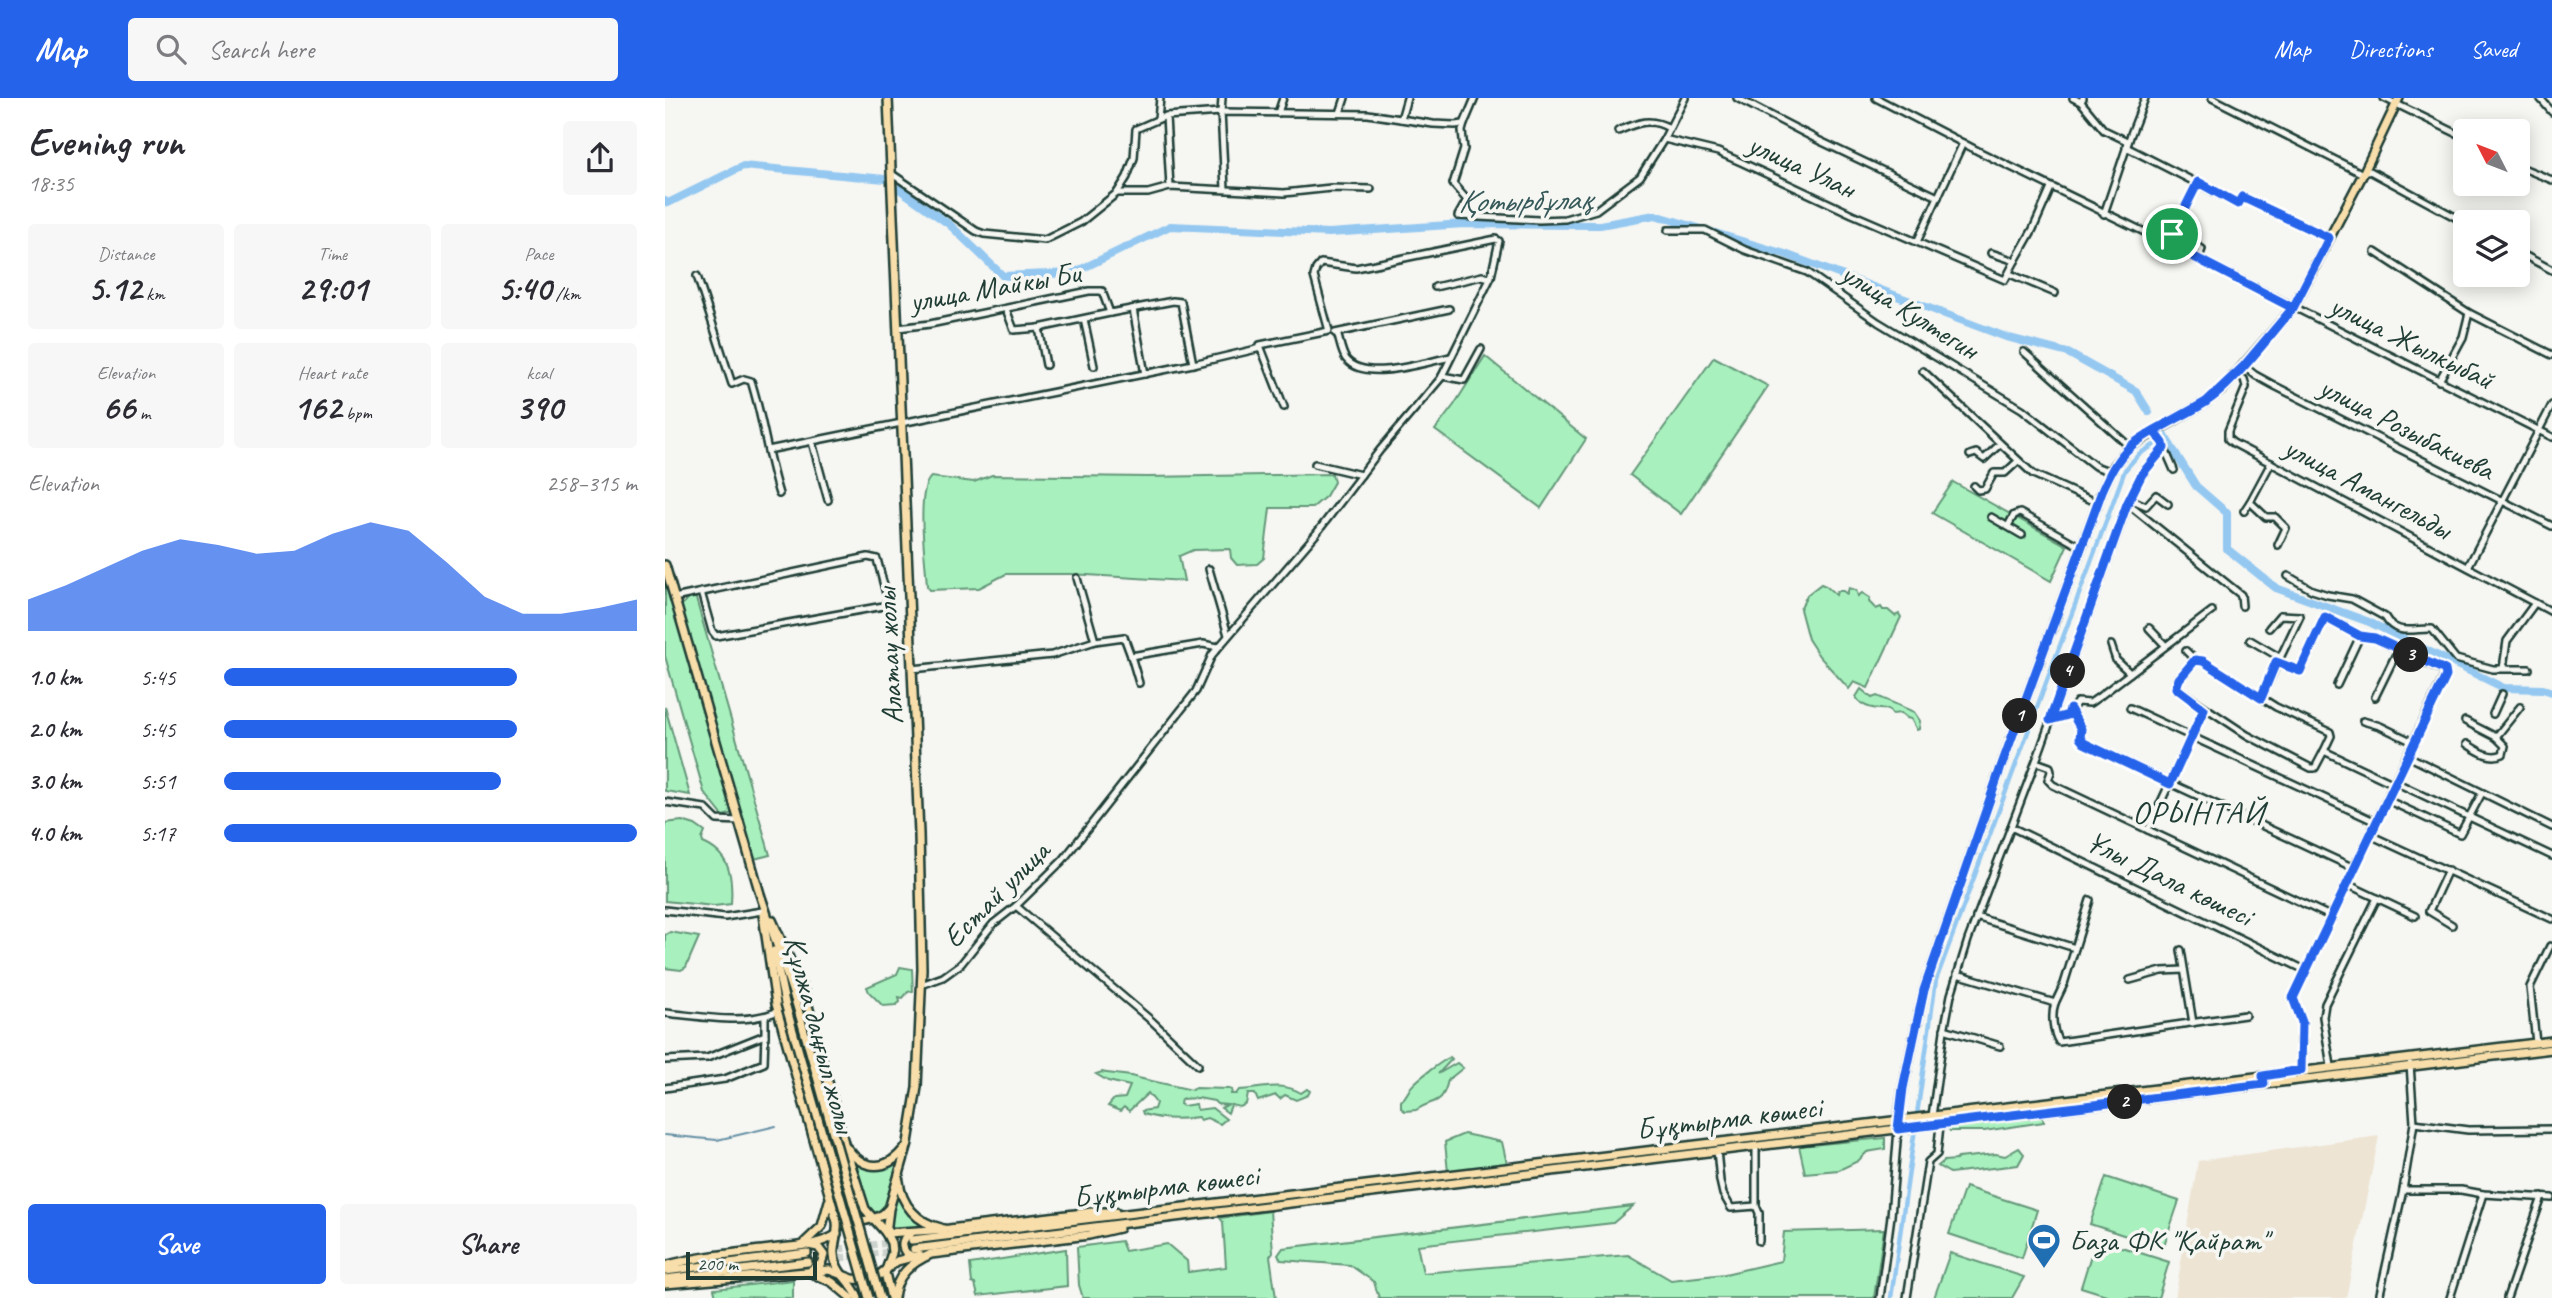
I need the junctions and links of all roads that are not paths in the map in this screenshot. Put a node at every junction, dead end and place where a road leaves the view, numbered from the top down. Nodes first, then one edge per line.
1 (888, 98) edge
2 (1160, 98) edge
3 (1222, 98) edge
4 (1283, 98) edge
5 (1345, 98) edge
6 (1407, 98) edge
7 (1475, 98) edge
8 (1685, 98) edge
9 (1737, 98) edge
10 (1877, 98) edge
11 (2073, 98) edge
12 (2145, 98) edge
13 (2212, 98) edge
14 (2384, 98) edge
15 (2540, 98) edge
16 (2082, 100) edge
17 (2398, 101) edge
18 (1221, 112) junction
19 (2552, 112) edge
20 (1278, 113) junction
21 (1340, 113) junction
22 (1166, 116) junction
23 (1159, 119) junction
24 (1401, 119) junction
25 (1464, 124) junction
26 (1669, 128) junction
27 (1618, 131) dead end
28 (2453, 131) edge
29 (1664, 139) junction
30 (1963, 143) junction
31 (2126, 147) junction
32 (2531, 171) edge
33 (892, 174) junction
34 (2363, 174) junction
35 (2552, 180) edge
36 (2198, 182) junction
37 (1170, 187) junction
38 (2051, 188) junction
39 (1225, 189) junction
40 (1371, 189) dead end
41 (1117, 193) junction
42 (1938, 197) junction
43 (2104, 214) junction
44 (2453, 216) edge
45 (1668, 230) dead end
46 (2172, 234) junction
47 (2329, 238) junction
48 (1917, 242) junction
49 (2167, 243) junction
50 (2375, 252) dead end
51 (1991, 253) dead end
52 (2530, 258) edge
53 (2198, 260) junction
54 (2015, 261) junction
55 (2552, 270) edge
56 (2010, 274) junction
57 (697, 276) dead end
58 (1490, 278) junction
59 (1434, 287) dead end
60 (2055, 293) dead end
61 (2293, 308) junction
62 (1006, 309) junction
63 (1133, 309) junction
64 (1449, 310) dead end
65 (1110, 313) junction
66 (2469, 313) junction
67 (1084, 318) junction
68 (898, 327) junction
69 (1038, 328) junction
70 (1329, 331) junction
71 (1337, 333) junction
72 (1260, 348) junction
73 (1481, 349) dead end
74 (2024, 352) dead end
75 (2552, 355) edge
76 (1451, 357) junction
77 (1193, 364) junction
78 (1046, 365) dead end
79 (1094, 366) dead end
80 (2244, 366) junction
81 (1923, 371) dead end
82 (1145, 374) junction
83 (2236, 374) junction
84 (1442, 376) junction
85 (2439, 381) junction
86 (2552, 405) edge
87 (1284, 407) dead end
88 (901, 422) junction
89 (2539, 430) junction
90 (2154, 431) junction
91 (2552, 437) edge
92 (812, 442) junction
93 (2000, 444) junction
94 (2130, 447) junction
95 (2164, 447) junction
96 (768, 450) junction
97 (1970, 455) dead end
98 (2018, 461) junction
99 (2271, 463) junction
100 (1315, 464) dead end
101 (2112, 469) junction
102 (2174, 470) dead end
103 (1361, 475) junction
104 (1974, 486) dead end
105 (779, 494) dead end
106 (828, 500) dead end
107 (2500, 501) junction
108 (2129, 502) junction
109 (2250, 502) junction
110 (2097, 503) junction
111 (2168, 504) dead end
112 (2245, 511) dead end
113 (1991, 517) dead end
114 (2008, 526) junction
115 (2552, 526) edge
116 (2022, 535) dead end
117 (2278, 545) dead end
118 (2081, 547) junction
119 (665, 565) edge
120 (2468, 567) junction
121 (1209, 569) dead end
122 (2288, 576) dead end
123 (1077, 578) dead end
124 (701, 592) junction
125 (674, 598) junction
126 (2535, 603) junction
127 (2242, 606) dead end
128 (2212, 611) dead end
129 (2552, 612) edge
130 (2149, 628) dead end
131 (2269, 628) dead end
132 (1228, 635) junction
133 (2360, 636) junction
134 (2250, 640) dead end
135 (1095, 641) junction
136 (2111, 645) dead end
137 (2165, 645) junction
138 (1218, 648) junction
139 (2398, 650) junction
140 (2186, 651) dead end
141 (1131, 656) junction
142 (2277, 659) junction
143 (2195, 660) junction
144 (2503, 668) junction
145 (912, 669) junction
146 (2529, 670) dead end
147 (2130, 673) junction
148 (1139, 683) dead end
149 (2337, 685) dead end
150 (2502, 694) dead end
151 (2375, 697) dead end
152 (2261, 698) junction
153 (2520, 706) dead end
154 (2130, 708) dead end
155 (2070, 709) junction
156 (2204, 709) junction
157 (2493, 714) dead end
158 (2050, 720) junction
159 (2363, 721) dead end
160 (2465, 721) dead end
161 (2192, 737) junction
162 (2496, 737) junction
163 (2415, 743) junction
164 (2467, 744) dead end
165 (2324, 751) junction
166 (2408, 756) junction
167 (2036, 762) junction
168 (2395, 783) junction
169 (2170, 784) junction
170 (2482, 793) junction
171 (2386, 800) junction
172 (665, 802) edge
173 (2470, 817) junction
174 (740, 821) junction
175 (2376, 822) junction
176 (2011, 827) junction
177 (2552, 827) edge
178 (2148, 830) junction
179 (2370, 835) junction
180 (2552, 856) edge
181 (2354, 868) junction
182 (2448, 870) junction
183 (2347, 884) junction
184 (760, 894) junction
185 (2377, 898) junction
186 (2090, 900) dead end
187 (1016, 906) junction
188 (665, 911) edge
189 (762, 911) junction
190 (2415, 916) dead end
191 (1976, 917) junction
192 (2332, 917) junction
193 (768, 919) junction
194 (2552, 919) edge
195 (2452, 925) dead end
196 (2550, 946) dead end
197 (2075, 948) junction
198 (2181, 950) dead end
199 (2184, 970) junction
200 (2307, 971) junction
201 (1957, 974) junction
202 (2130, 980) dead end
203 (921, 985) junction
204 (2055, 1003) junction
205 (778, 1011) junction
206 (665, 1013) edge
207 (2245, 1015) dead end
208 (765, 1017) junction
209 (2193, 1023) junction
210 (1944, 1029) junction
211 (765, 1035) junction
212 (2552, 1041) edge
213 (2536, 1043) junction
214 (2000, 1046) dead end
215 (2552, 1049) edge
216 (2409, 1058) junction
217 (665, 1060) edge
218 (1198, 1065) dead end
219 (2410, 1067) junction
220 (2301, 1070) junction
221 (2332, 1071) junction
222 (2263, 1080) junction
223 (665, 1088) edge
224 (1930, 1117) junction
225 (1898, 1120) junction
226 (2414, 1123) junction
227 (1940, 1125) junction
228 (1901, 1129) junction
229 (2552, 1129) edge
230 (1793, 1137) junction
231 (844, 1143) junction
232 (908, 1143) junction
233 (1756, 1146) junction
234 (1717, 1150) junction
235 (1676, 1151) junction
236 (854, 1174) junction
237 (899, 1177) junction
238 (2403, 1190) junction
239 (829, 1192) junction
240 (1306, 1192) junction
241 (2483, 1194) junction
242 (2542, 1198) junction
243 (2552, 1198) edge
244 (1307, 1201) junction
245 (1756, 1206) junction
246 (889, 1209) junction
247 (1149, 1211) junction
248 (872, 1220) junction
249 (863, 1221) junction
250 (1145, 1221) junction
251 (880, 1226) junction
252 (949, 1229) junction
253 (886, 1233) junction
254 (837, 1235) junction
255 (1759, 1241) dead end
256 (913, 1245) junction
257 (798, 1246) junction
258 (807, 1253) tunnel mouth
259 (931, 1254) junction
260 (665, 1266) edge
261 (887, 1267) junction
262 (804, 1268) junction
263 (665, 1271) edge
264 (843, 1273) junction
265 (665, 1282) edge
266 (851, 1298) edge
267 (858, 1298) edge
268 (869, 1298) edge
269 (880, 1298) edge
270 (892, 1298) edge
271 (1880, 1298) edge
272 (1907, 1298) edge
273 (2379, 1298) edge
274 (2450, 1298) edge
275 (2507, 1298) edge

1 - 33 main road, Алатау жолы
2 - 23 street
3 - 18 street
4 - 20 street
5 - 21 street
6 - 24 street
7 - 25 street
8 - 26 street
9 - 42 street
10 - 30 street, улица Жылкыбай
11 - 16 street
12 - 31 street
13 - 34 street
14 - 17 street
15 - 19 street
16 - 31 street
17 - 28 street
17 - 34 main road
18 - 20 street
18 - 22 street
18 - 39 street
20 - 21 street
21 - 24 street
22 - 23 street
22 - 37 street
23 - 41 street
24 - 25 street
25 - 29 street
26 - 27 street
26 - 29 street
29 - 48 street, улица Улан
30 - 38 street, улица Жылкыбай
30 - 42 street
31 - 36 street
31 - 43 street
32 - 35 street
33 - 41 street
33 - 68 main road, Алатау жолы
34 - 44 street
34 - 47 main road
36 - 46 street
36 - 47 street
37 - 39 street
37 - 41 street
38 - 43 street, улица Жылкыбай
38 - 54 street
39 - 40 street
42 - 48 street
43 - 49 street, улица Жылкыбай
45 - 101 street, улица Култегин
46 - 49 street
46 - 53 street
47 - 61 main road
48 - 56 street, улица Улан
49 - 53 street, улица Жылкыбай
50 - 66 street
51 - 54 street
52 - 55 street
53 - 61 street, улица Жылкыбай
54 - 56 street
56 - 60 street
57 - 96 street
58 - 59 street
58 - 70 street, Естай улица
58 - 76 street, Естай улица
61 - 80 main road
61 - 85 street, улица Жылкыбай
62 - 65 street, улица Майкы Би
62 - 68 street, улица Майкы Би
62 - 69 street
63 - 65 street, улица Майкы Би
63 - 77 street, улица Майкы Би
63 - 82 street
64 - 71 street
65 - 67 street
66 - 75 street
66 - 85 street
67 - 69 street
67 - 79 street
68 - 88 main road, Алатау жолы
69 - 78 street
70 - 71 street
70 - 72 street
71 - 76 street
72 - 77 street
72 - 87 street
73 - 84 street
74 - 94 street
76 - 84 street, Естай улица
77 - 82 street
80 - 83 main road
80 - 107 street, улица Розыбакиева
81 - 93 street
82 - 88 street
83 - 90 main road
83 - 99 street, улица Амангельды
84 - 103 street, Естай улица
85 - 89 street, улица Жылкыбай
86 - 89 street
88 - 92 street
88 - 145 main road, Алатау жолы
89 - 91 street, улица Жылкыбай
89 - 107 street
90 - 94 main road
90 - 95 street
92 - 96 street
92 - 106 street
93 - 97 street
93 - 98 street
94 - 101 main road
95 - 102 street
95 - 108 street
96 - 105 street
98 - 104 street
98 - 110 street
99 - 109 street
99 - 120 street, улица Амангельды
100 - 103 street
101 - 110 main road
103 - 132 street, Естай улица
107 - 115 street, улица Розыбакиева
107 - 120 street
108 - 111 street
108 - 127 street
108 - 158 street
109 - 112 street
109 - 117 street
110 - 118 main road
113 - 114 street
114 - 116 street
114 - 118 street
118 - 225 main road
119 - 125 main road
120 - 126 street, улица Амангельды
121 - 132 street
122 - 144 street
123 - 135 street
124 - 124 street
124 - 125 street
125 - 174 main road
126 - 129 street, улица Амангельды
126 - 144 street
128 - 137 street
130 - 137 street
131 - 142 street
132 - 138 street, Естай улица
133 - 139 street
133 - 142 street
133 - 149 street
134 - 142 street
135 - 141 street
135 - 145 street
136 - 147 street
137 - 147 street
138 - 141 street
138 - 187 street, Естай улица
139 - 151 street
139 - 163 street
140 - 143 street
141 - 148 street
142 - 152 street
143 - 152 street
143 - 156 street
144 - 146 street
145 - 203 main road, Алатау жолы
147 - 155 street
150 - 157 street
152 - 165 street
153 - 162 street
154 - 161 street
155 - 158 street
155 - 169 street
156 - 161 street
156 - 165 street
158 - 167 street
159 - 163 street
160 - 162 street
161 - 169 street
161 - 175 street
162 - 164 street
163 - 166 street
165 - 168 street
166 - 168 street
166 - 170 street
167 - 176 street
167 - 178 street
168 - 171 street
168 - 173 street
169 - 178 street
169 - 181 street
170 - 173 street
170 - 177 street
171 - 173 street
171 - 175 street
172 - 174 street
173 - 180 street
174 - 184 main road
175 - 179 street
176 - 191 street
176 - 200 street, Ұлы Дала көшесі
178 - 192 street
179 - 181 street
179 - 182 street
181 - 183 street
182 - 194 street
182 - 195 street
183 - 185 street
183 - 192 street
184 - 189 main road
184 - 193 main road
184 - 231 main road
185 - 190 street
185 - 221 street
186 - 197 street
187 - 203 street, Естай улица
187 - 218 street
188 - 189 street
189 - 205 main road
191 - 197 street
191 - 201 street
192 - 200 street
193 - 268 main road, Құлжа даңғыл жолы, bridge
193 - 269 main road, Құлжа даңғыл жолы, bridge
196 - 213 street
197 - 204 street
198 - 199 street
199 - 202 street
199 - 209 street
200 - 220 street
201 - 204 street
201 - 210 street
203 - 232 main road, Алатау жолы
204 - 209 street
205 - 208 street
205 - 239 main road
206 - 208 street
207 - 209 street
208 - 211 street
210 - 214 street
210 - 224 street
211 - 217 street
211 - 223 street
212 - 213 main road, Бұқтырма көшесі
213 - 216 main road, Бұқтырма көшесі
215 - 219 main road, Бұқтырма көшесі
216 - 219 street
216 - 221 main road, Бұқтырма көшесі
219 - 221 main road, Бұқтырма көшесі
219 - 226 street
220 - 221 main road, Бұқтырма көшесі
220 - 222 main road, Бұқтырма көшесі
221 - 222 main road, Бұқтырма көшесі
222 - 224 main road, Бұқтырма көшесі
222 - 227 main road, Бұқтырма көшесі
224 - 225 main road, Бұқтырма көшесі
225 - 228 main road
225 - 230 main road, Бұқтырма көшесі
226 - 229 street
226 - 238 street
227 - 228 main road, Бұқтырма көшесі
227 - 272 street
228 - 230 main road, Бұқтырма көшесі
228 - 271 street
230 - 233 main road, Бұқтырма көшесі
230 - 235 main road, Бұқтырма көшесі
231 - 232 main road
231 - 236 main road
232 - 237 main road, Алатау жолы
233 - 234 main road, Бұқтырма көшесі
233 - 245 street
234 - 235 main road, Бұқтырма көшесі
234 - 245 street
235 - 240 main road, Бұқтырма көшесі
235 - 244 main road, Бұқтырма көшесі
236 - 239 main road
236 - 248 main road
237 - 246 main road, Алатау жолы
237 - 252 main road
238 - 241 street
238 - 273 street
239 - 254 main road
239 - 257 main road
240 - 244 main road
240 - 247 main road, Бұқтырма көшесі
241 - 242 street
241 - 274 street
242 - 243 street
242 - 275 street
244 - 250 main road, Бұқтырма көшесі
245 - 255 street
246 - 248 main road
246 - 253 main road, Алатау жолы
247 - 252 main road
247 - 256 main road, Бұқтырма көшесі
248 - 249 main road
248 - 251 main road
249 - 251 main road
249 - 254 main road
250 - 256 main road, Бұқтырма көшесі
250 - 259 main road
251 - 253 main road
252 - 256 main road
253 - 256 main road
253 - 261 main road
254 - 257 main road
254 - 264 main road
256 - 259 main road
256 - 261 main road
257 - 260 main road
257 - 262 main road
258 - 263 main road
259 - 270 main road
261 - 264 main road
261 - 270 main road
262 - 264 main road
262 - 265 main road
262 - 266 main road
264 - 267 main road

